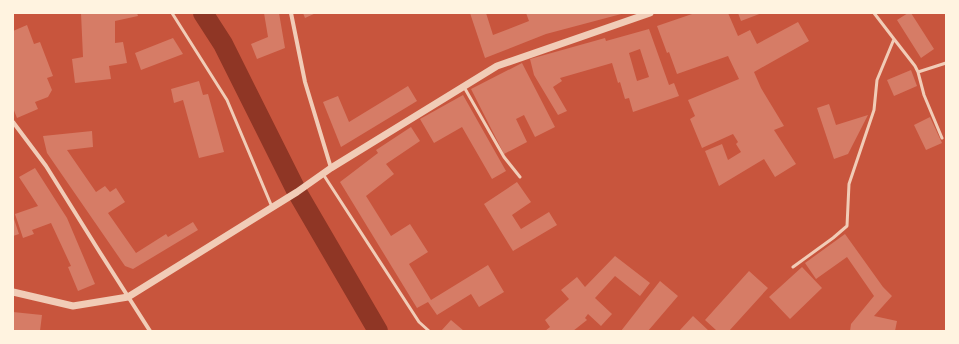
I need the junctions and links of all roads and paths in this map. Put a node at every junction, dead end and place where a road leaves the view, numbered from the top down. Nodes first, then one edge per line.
1 (172, 13) edge
2 (291, 13) edge
3 (650, 13) edge
4 (874, 13) edge
5 (894, 39) junction
6 (946, 63) edge
7 (918, 72) junction
8 (464, 86) junction
9 (13, 122) edge
10 (942, 138) dead end
11 (331, 168) junction
12 (323, 174) junction
13 (520, 177) dead end
14 (272, 207) junction
15 (793, 267) dead end
16 (13, 292) edge
17 (128, 297) junction
18 (150, 331) edge
19 (429, 331) edge

1 - 14 lane
2 - 11 street
3 - 8 street
4 - 5 lane
5 - 7 lane
5 - 15 lane
6 - 7 lane
7 - 10 lane
8 - 11 street
8 - 13 lane
9 - 17 street
11 - 12 street
12 - 14 street
12 - 19 lane
14 - 17 street
16 - 17 street
17 - 18 street

